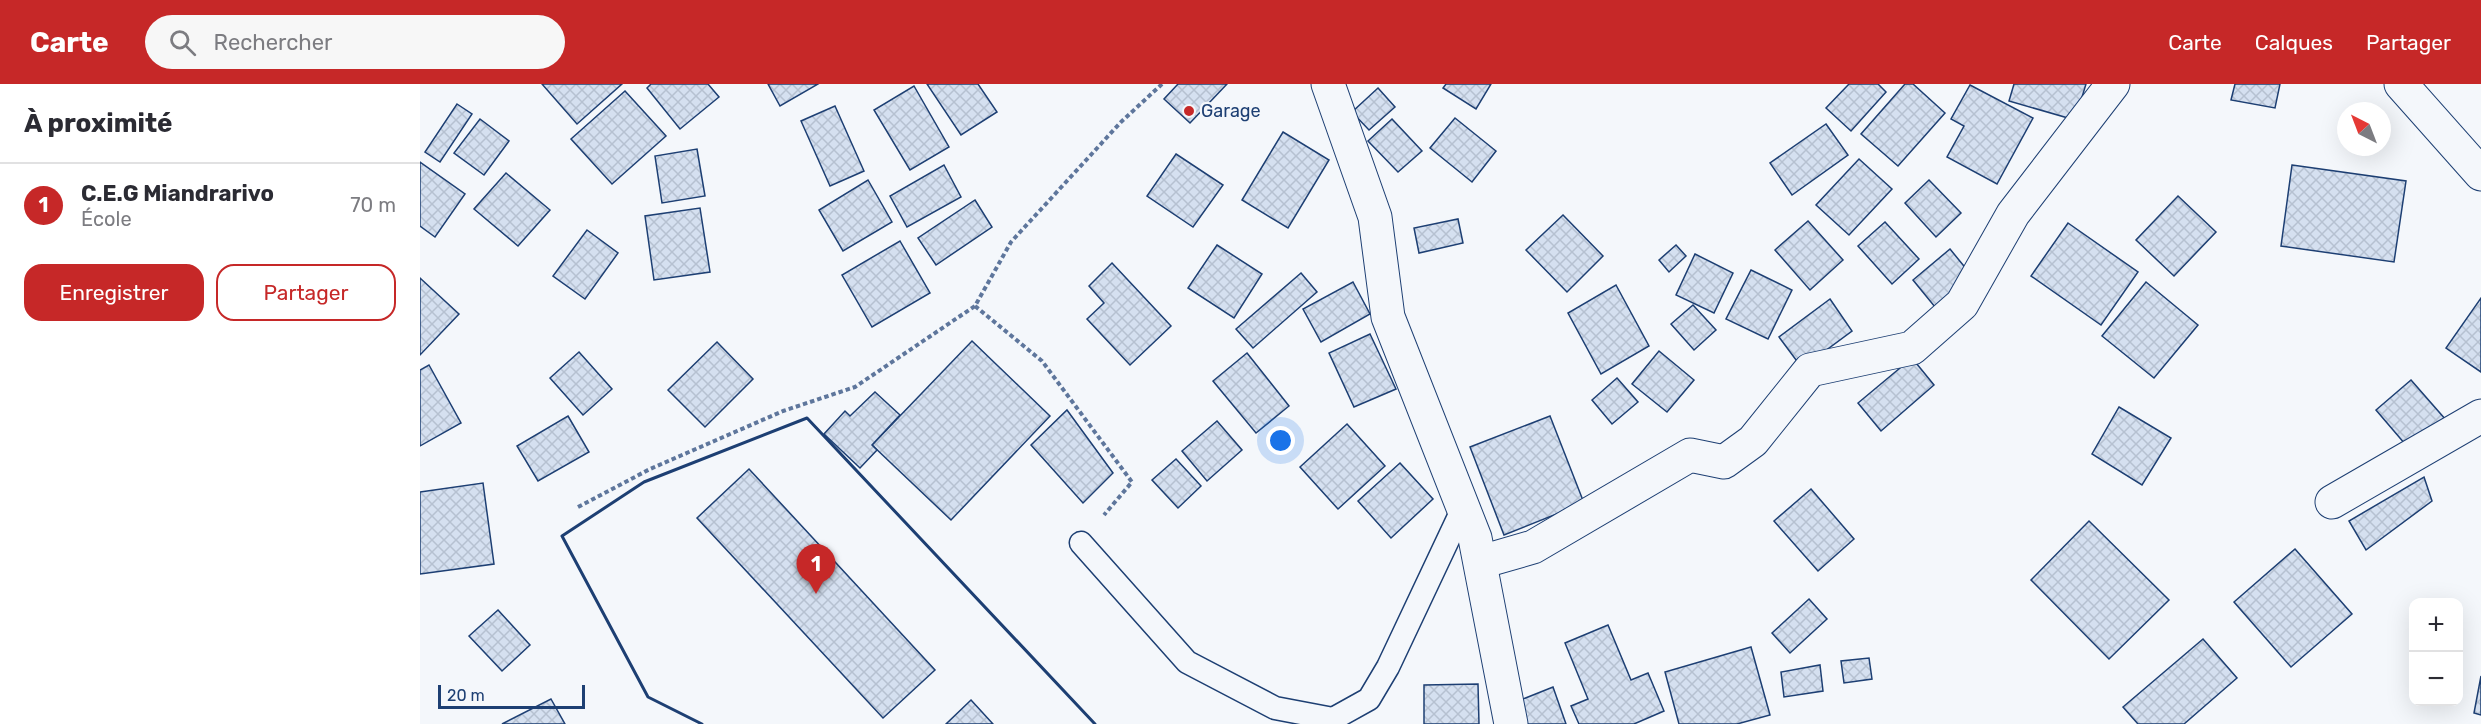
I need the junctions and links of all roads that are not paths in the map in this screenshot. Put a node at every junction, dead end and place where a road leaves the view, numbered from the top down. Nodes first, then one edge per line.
1 (1328, 84) edge
2 (2113, 84) edge
3 (2401, 84) edge
4 (2481, 174) edge
5 (2481, 416) edge
6 (2332, 502) dead end
7 (1462, 508) junction
8 (1081, 543) road end
9 (1481, 562) junction
10 (1511, 724) edge

1 - 7 street
2 - 9 street
3 - 4 street
5 - 6 street
7 - 8 lane
7 - 9 street
9 - 10 street

